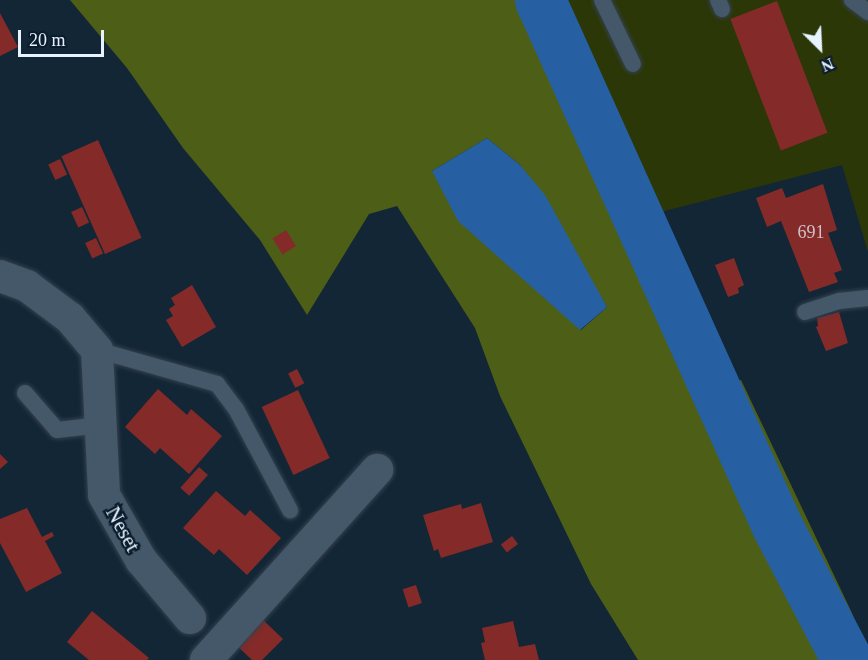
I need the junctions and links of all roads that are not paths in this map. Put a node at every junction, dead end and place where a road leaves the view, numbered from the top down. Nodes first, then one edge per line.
1 (602, 0) edge
2 (852, 0) edge
3 (868, 12) edge
4 (633, 64) dead end
5 (0, 276) edge
6 (868, 298) edge
7 (805, 312) dead end
8 (97, 350) junction
9 (25, 393) dead end
10 (101, 425) junction
11 (377, 470) dead end
12 (290, 510) dead end
13 (190, 618) dead end
14 (206, 660) edge

1 - 4 lane
2 - 3 lane
5 - 8 street
6 - 7 lane
8 - 10 street, Neset
8 - 12 lane
9 - 10 lane
10 - 13 street, Neset
11 - 14 street

